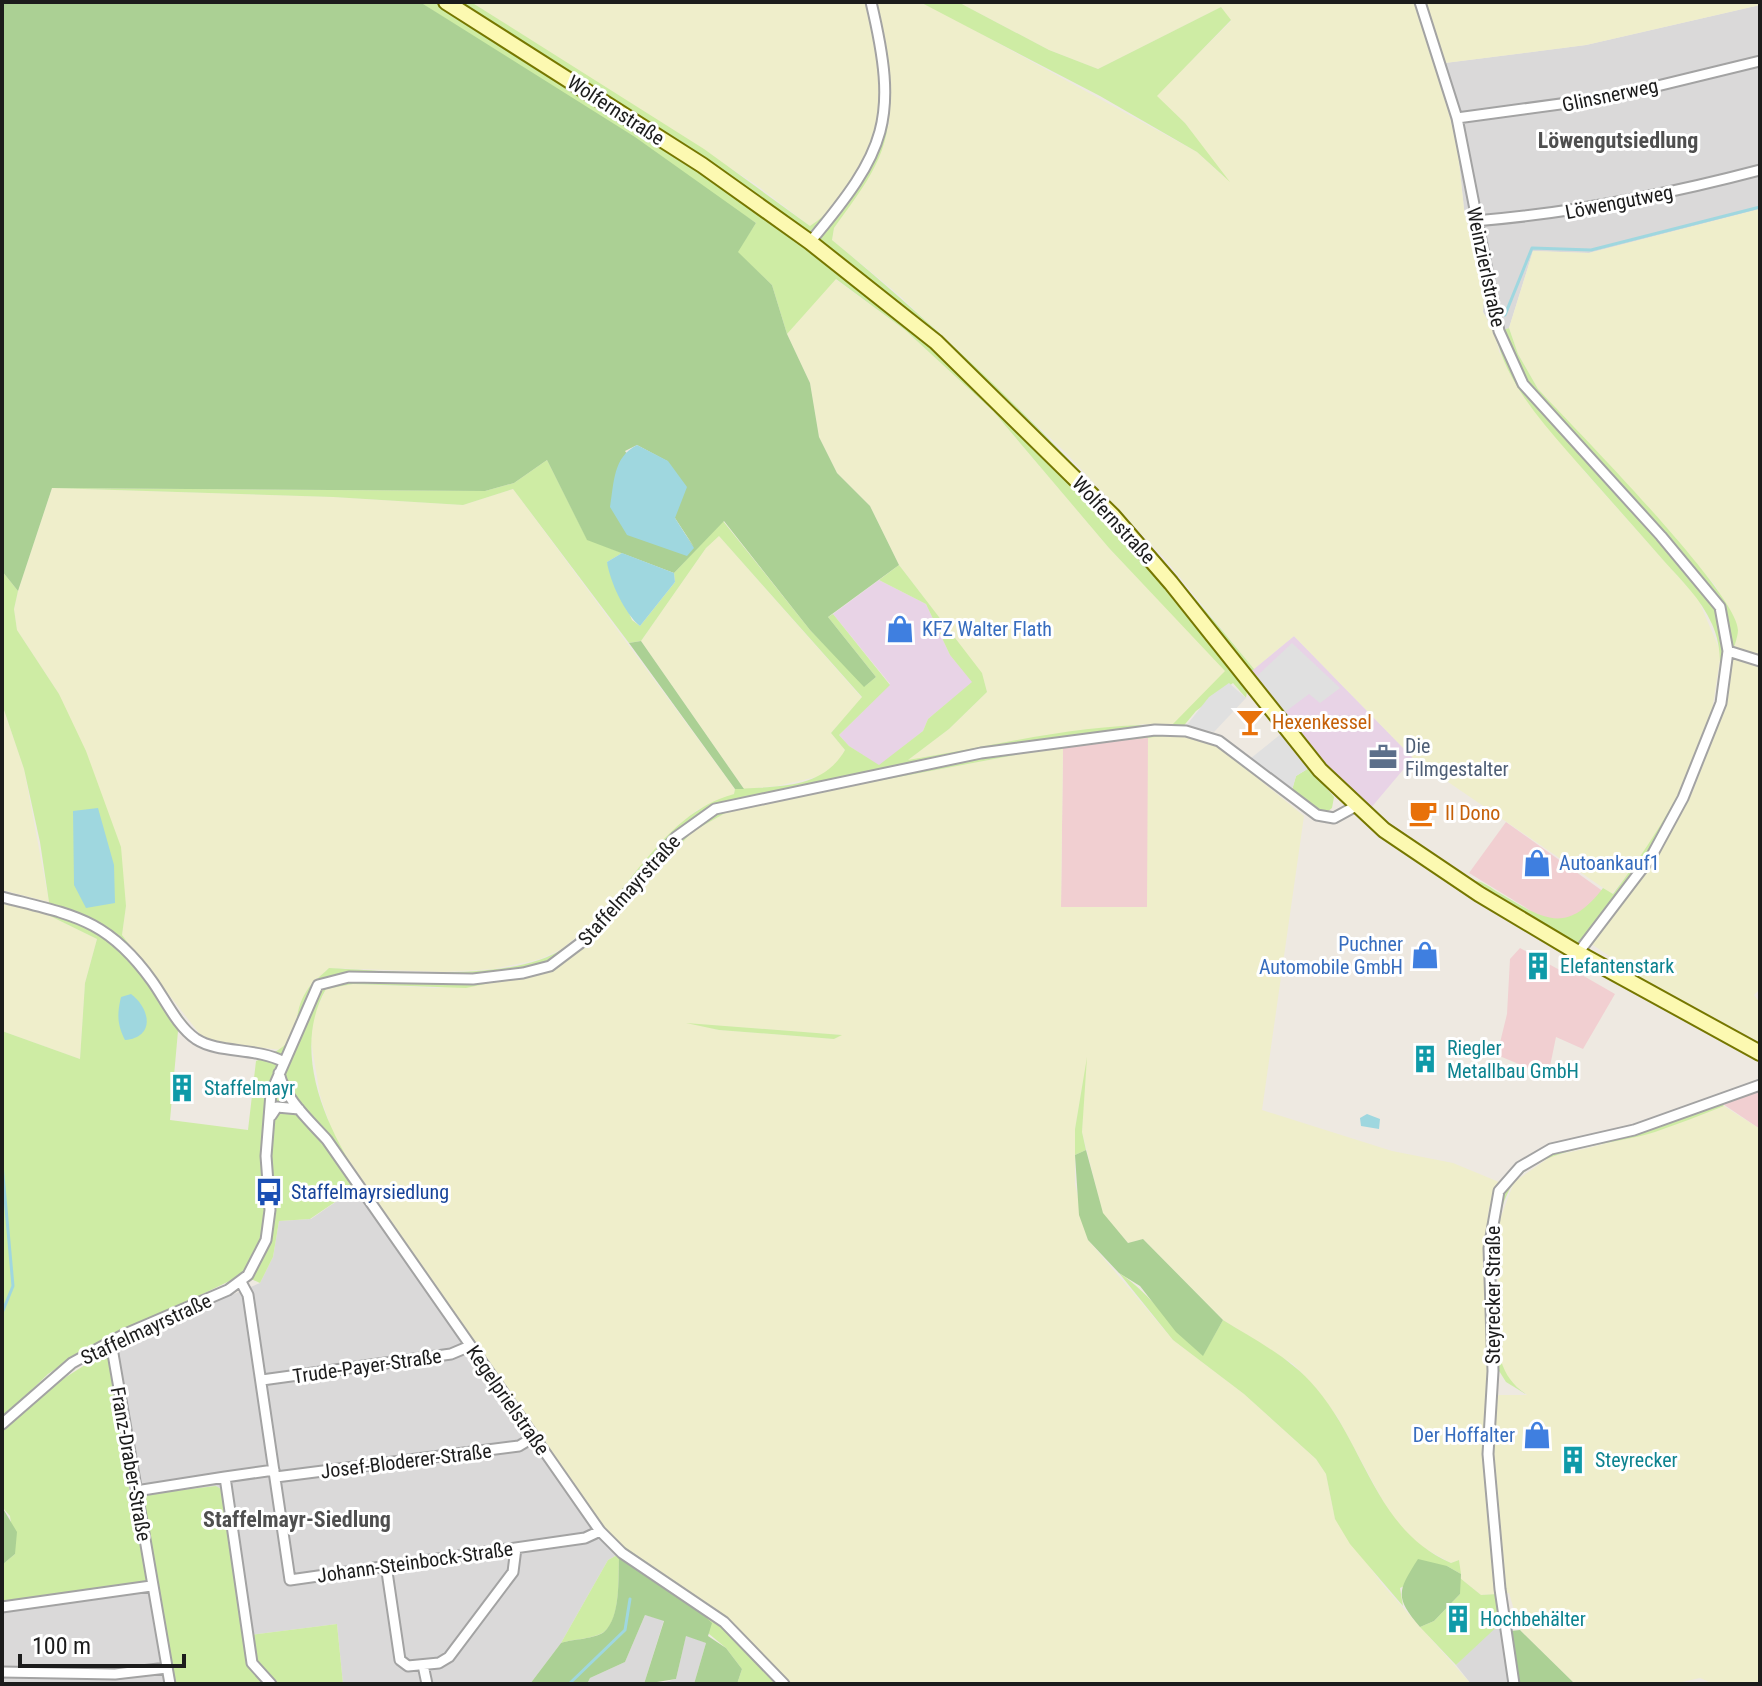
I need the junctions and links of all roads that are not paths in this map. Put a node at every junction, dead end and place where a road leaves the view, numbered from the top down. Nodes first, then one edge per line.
1 (446, 2) edge
2 (871, 2) edge
3 (1420, 2) edge
4 (1760, 61) edge
5 (1457, 118) junction
6 (1760, 170) edge
7 (1475, 221) junction
8 (810, 242) junction
9 (1728, 651) junction
10 (1760, 661) edge
11 (1356, 806) junction
12 (2, 897) edge
13 (1578, 953) junction
14 (1760, 1053) edge
15 (284, 1062) junction
16 (279, 1073) junction
17 (1760, 1085) edge
18 (299, 1109) junction
19 (269, 1119) junction
20 (241, 1282) junction
21 (111, 1342) junction
22 (470, 1346) junction
23 (262, 1380) junction
24 (2, 1424) edge
25 (534, 1437) junction
26 (275, 1474) junction
27 (225, 1477) junction
28 (136, 1491) junction
29 (600, 1531) junction
30 (516, 1548) junction
31 (386, 1565) junction
32 (151, 1586) junction
33 (2, 1607) edge
34 (423, 1665) junction
35 (167, 1668) junction
36 (2, 1672) edge
37 (170, 1684) edge
38 (271, 1684) edge
39 (427, 1684) edge
40 (784, 1684) edge
41 (1514, 1684) edge

1 - 8 main road, Wolfernstraße
2 - 8 street
3 - 5 street, Weinzierlstraße
4 - 5 street, Glinsnerweg
5 - 7 street, Weinzierlstraße
6 - 7 street, Löwengutweg
7 - 9 street, Weinzierlstraße
8 - 11 main road, Wolfernstraße
9 - 10 street
9 - 13 street, Weinzierlstraße
11 - 13 main road, Wolfernstraße
11 - 15 street, Staffelmayrstraße
12 - 15 street
13 - 14 main road, Wolfernstraße
15 - 16 street, Staffelmayrstraße
16 - 18 street, Kegelprielstraße
16 - 19 street, Staffelmayrstraße
17 - 41 street, Steyrecker Straße
18 - 19 street
18 - 22 street, Kegelprielstraße
19 - 20 street, Staffelmayrstraße
20 - 21 street, Staffelmayrstraße
20 - 23 street, Johann-Steinbock-Straße
21 - 24 street, Staffelmayrstraße
21 - 28 street, Franz-Draber-Straße
22 - 23 street, Trude-Payer-Straße
22 - 25 street, Kegelprielstraße
23 - 26 street, Johann-Steinbock-Straße
25 - 26 street, Josef-Bloderer-Straße
25 - 29 street, Kegelprielstraße
26 - 27 street, Josef-Bloderer-Straße
26 - 31 street, Johann-Steinbock-Straße
27 - 28 street, Josef-Bloderer-Straße
27 - 38 street
28 - 32 street, Franz-Draber-Straße
29 - 30 street, Johann-Steinbock-Straße
29 - 40 street, Kegelprielstraße
30 - 31 street, Johann-Steinbock-Straße
30 - 34 street
31 - 34 street
32 - 33 street
32 - 35 street, Franz-Draber-Straße
34 - 39 street
35 - 36 street
35 - 37 street, Franz-Draber-Straße

